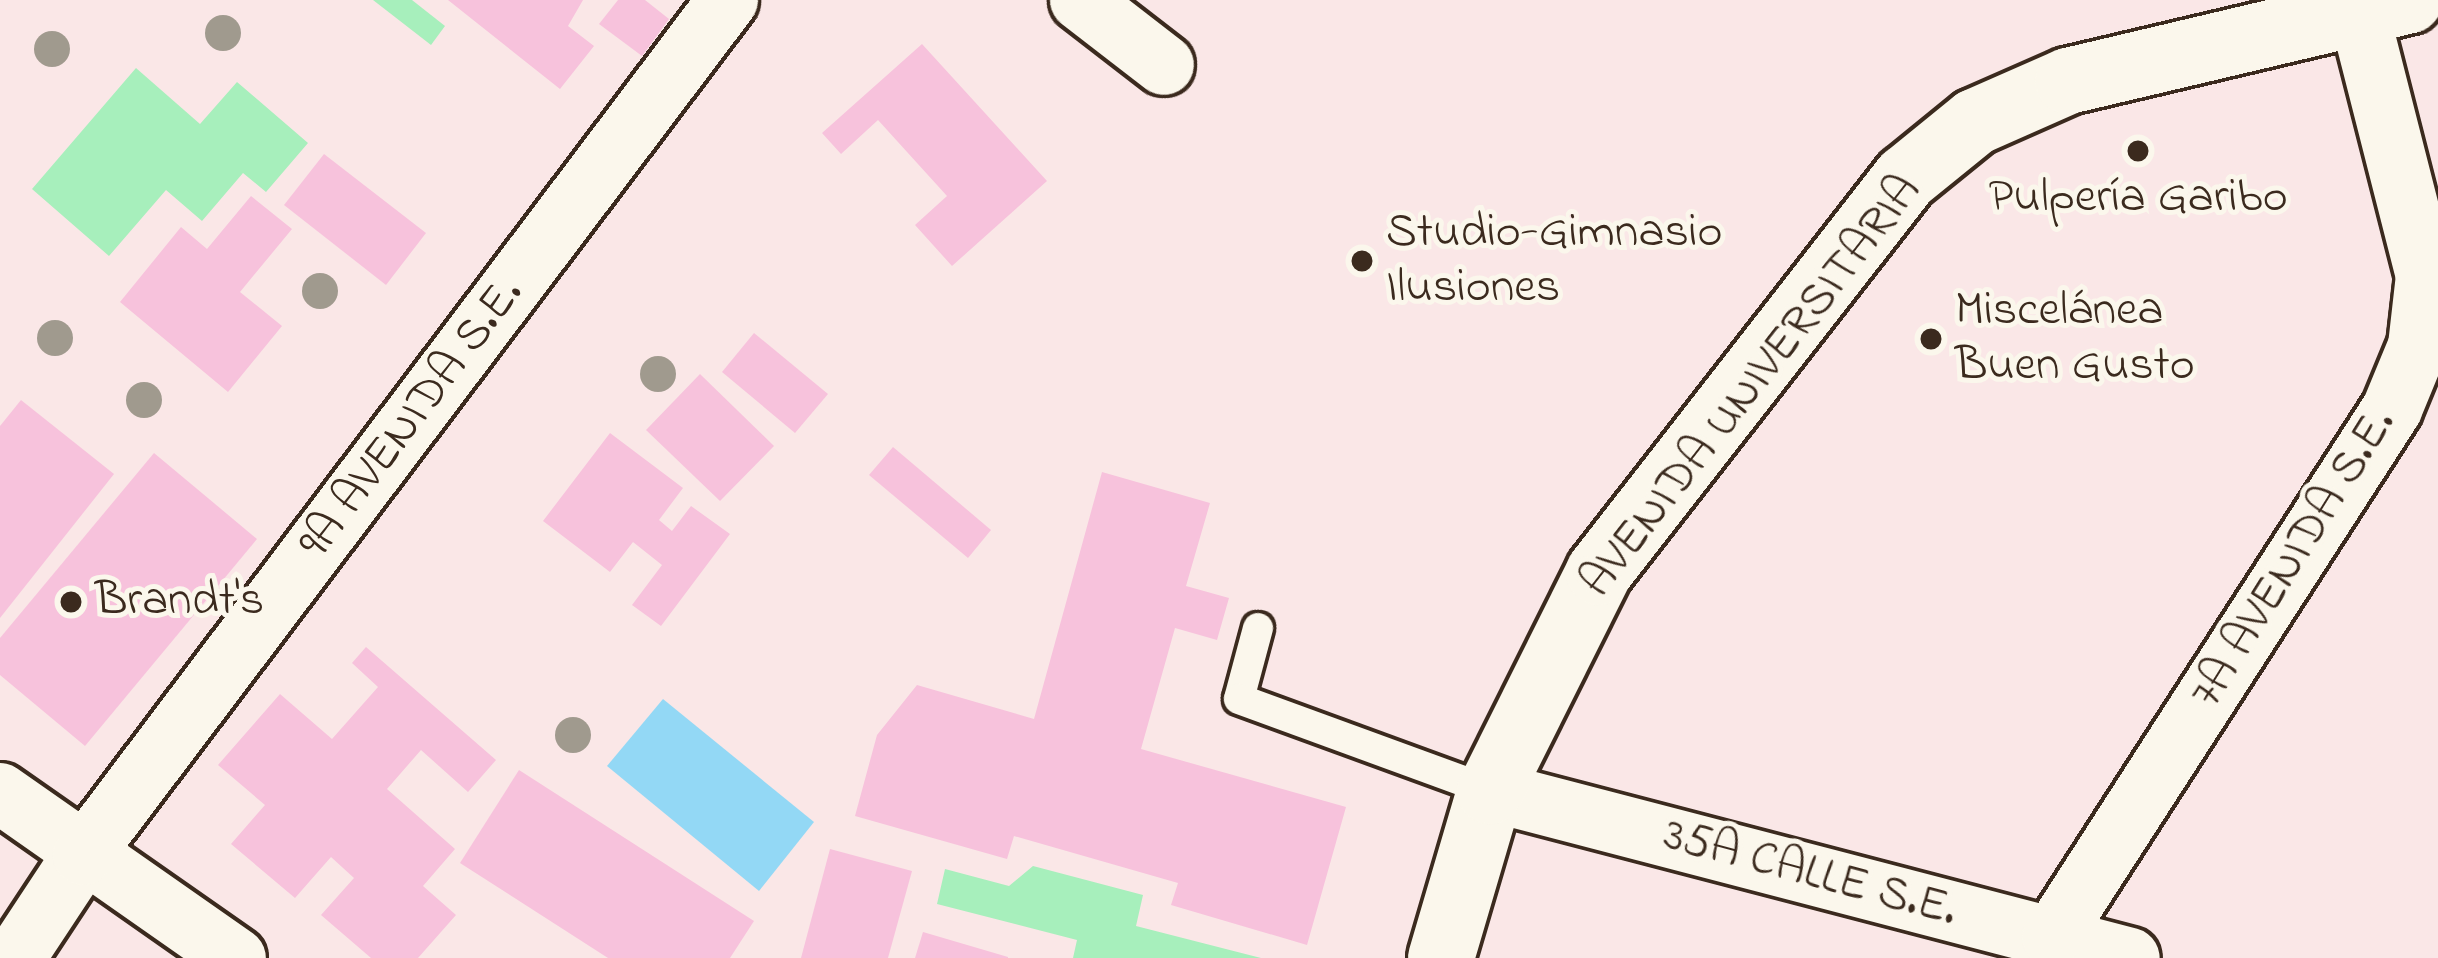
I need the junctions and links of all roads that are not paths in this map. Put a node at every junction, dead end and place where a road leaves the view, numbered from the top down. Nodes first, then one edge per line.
1 (728, 0) edge
2 (1080, 0) edge
3 (2384, 5) edge
4 (1164, 65) dead end
5 (1258, 628) dead end
6 (1490, 791) junction
7 (0, 793) edge
8 (83, 855) junction
9 (2052, 937) junction
10 (16, 958) edge
11 (236, 958) edge
12 (1441, 958) edge
13 (2130, 958) edge

1 - 8 street, 9A AVENIDA S.E.
2 - 4 street
3 - 6 street, AVENIDA UNIVERSITARIA
3 - 9 street, 7A AVENIDA S.E.
5 - 6 lane
6 - 9 street, 35A CALLE S.E.
6 - 12 street, AVENIDA UNIVERSITARIA
7 - 8 street
8 - 10 street, 9A AVENIDA S.E.
8 - 11 street
9 - 13 street, 35A CALLE S.E.

